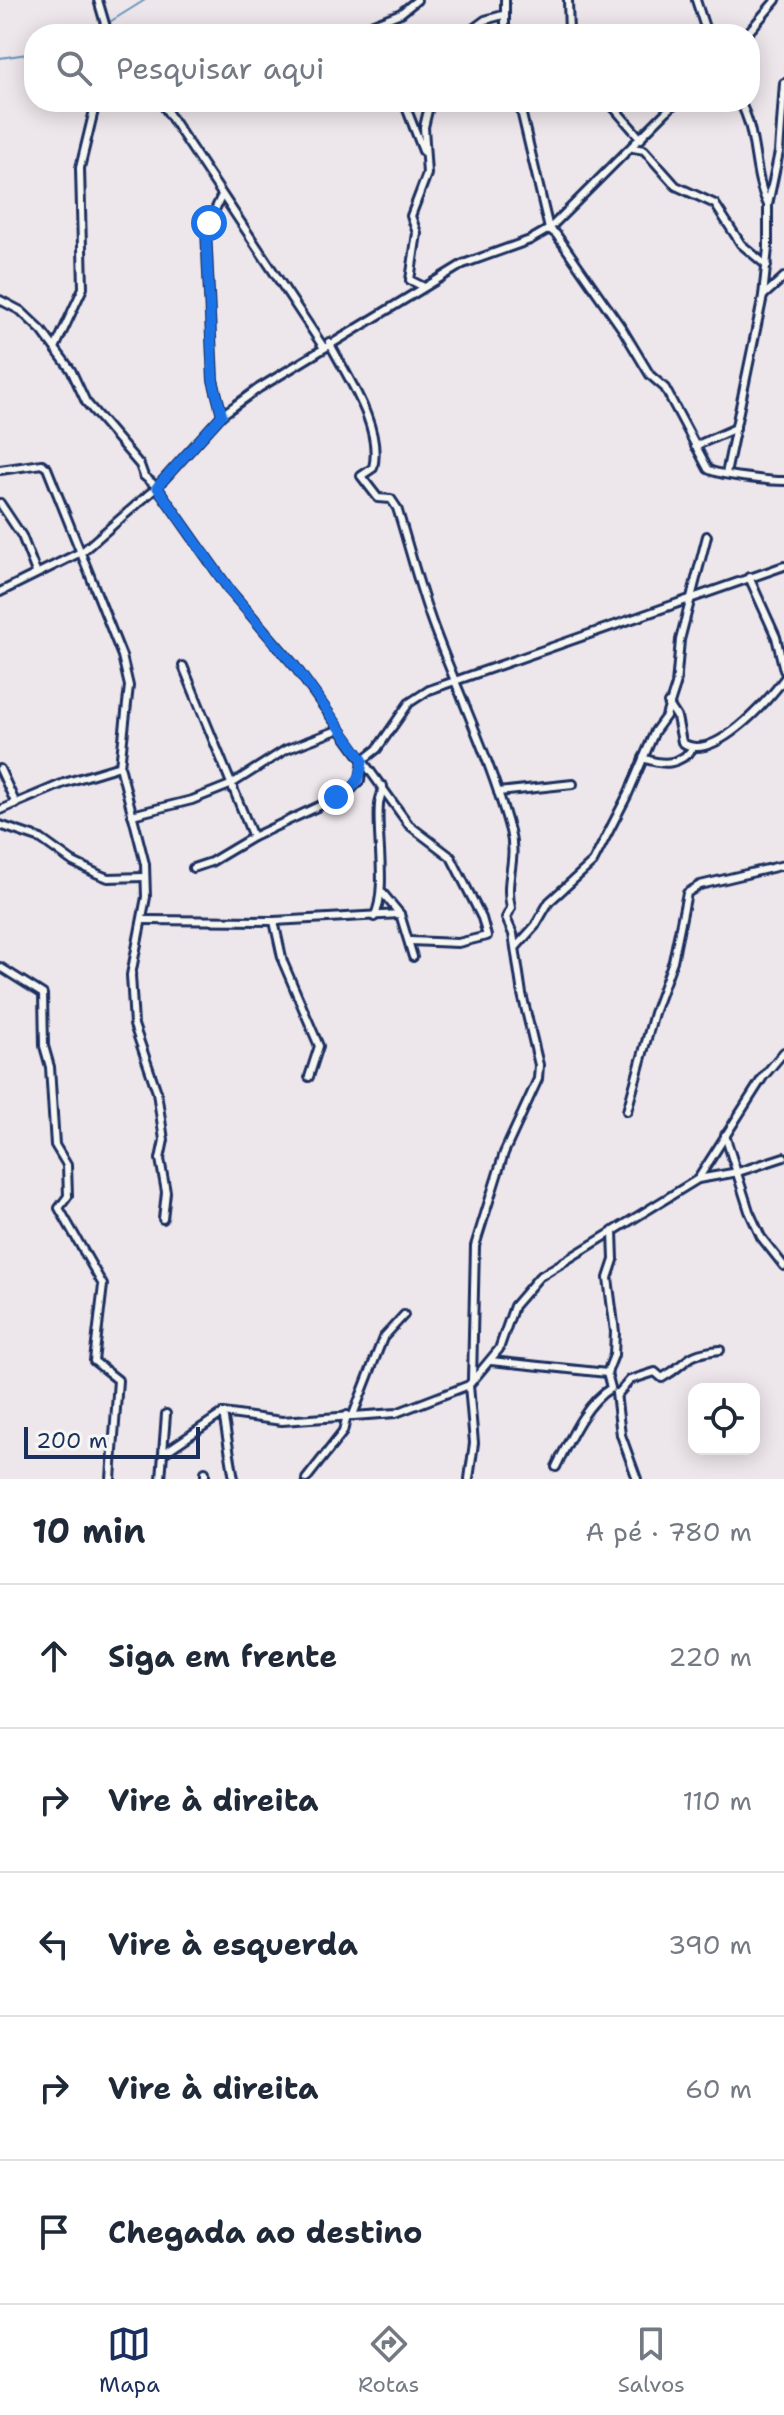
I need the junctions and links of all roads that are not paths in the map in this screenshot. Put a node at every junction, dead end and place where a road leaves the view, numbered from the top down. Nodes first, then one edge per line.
1 (98, 0) edge
2 (417, 0) edge
3 (505, 0) edge
4 (568, 0) edge
5 (696, 0) edge
6 (776, 0) edge
7 (503, 15) junction
8 (105, 24) edge
9 (373, 24) edge
10 (480, 24) edge
11 (504, 24) edge
12 (569, 24) edge
13 (704, 24) edge
14 (756, 24) edge
15 (784, 83) edge
16 (94, 112) edge
17 (168, 112) edge
18 (408, 112) edge
19 (428, 112) edge
20 (521, 112) edge
21 (618, 112) edge
22 (667, 112) edge
23 (745, 112) edge
24 (641, 139) junction
25 (631, 149) junction
26 (427, 160) junction
27 (221, 197) junction
28 (768, 205) junction
29 (549, 229) junction
30 (767, 266) junction
31 (784, 277) edge
32 (424, 287) junction
33 (763, 296) junction
34 (0, 300) edge
35 (327, 345) junction
36 (55, 348) junction
37 (222, 415) junction
38 (736, 428) junction
39 (695, 446) junction
40 (0, 470) edge
41 (726, 474) junction
42 (784, 481) edge
43 (157, 487) junction
44 (0, 503) edge
45 (707, 536) dead end
46 (83, 551) junction
47 (784, 566) edge
48 (36, 572) junction
49 (749, 577) junction
50 (0, 592) edge
51 (693, 596) junction
52 (183, 666) dead end
53 (784, 670) edge
54 (456, 679) junction
55 (784, 679) edge
56 (668, 703) junction
57 (340, 729) junction
58 (694, 747) junction
59 (643, 758) junction
60 (363, 760) junction
61 (120, 766) junction
62 (0, 769) edge
63 (573, 784) dead end
64 (230, 785) junction
65 (383, 786) junction
66 (498, 792) junction
67 (16, 804) junction
68 (0, 810) edge
69 (132, 815) junction
70 (0, 825) edge
71 (253, 837) junction
72 (784, 865) edge
73 (193, 868) dead end
74 (144, 877) junction
75 (379, 888) junction
76 (400, 914) junction
77 (374, 917) junction
78 (142, 920) junction
79 (274, 921) junction
80 (410, 941) junction
81 (516, 947) junction
82 (413, 957) dead end
83 (0, 967) edge
84 (784, 1052) edge
85 (309, 1077) dead end
86 (627, 1111) dead end
87 (725, 1135) junction
88 (784, 1157) edge
89 (738, 1172) junction
90 (698, 1179) junction
91 (163, 1219) dead end
92 (613, 1231) junction
93 (784, 1266) edge
94 (404, 1315) dead end
95 (720, 1350) dead end
96 (491, 1361) junction
97 (607, 1373) junction
98 (470, 1383) junction
99 (611, 1388) junction
100 (617, 1395) junction
101 (223, 1413) junction
102 (166, 1414) dead end
103 (350, 1415) junction
104 (164, 1453) junction
105 (556, 1467) dead end
106 (111, 1479) edge
107 (161, 1479) edge
108 (234, 1479) edge
109 (306, 1479) edge
110 (469, 1479) edge
111 (637, 1479) edge

1 - 8 street
2 - 9 street
3 - 7 street
4 - 12 street
5 - 13 street
6 - 14 street
7 - 10 street
7 - 11 street
15 - 28 street
16 - 36 street
17 - 27 street
18 - 26 street
19 - 26 street
20 - 29 street
21 - 24 street
22 - 24 street
23 - 28 street
24 - 25 street
25 - 29 street
25 - 30 street
26 - 32 street
27 - 35 street
27 - 37 street
28 - 30 street
29 - 32 street
29 - 39 street
30 - 33 street
31 - 33 street
32 - 35 street
33 - 38 street
34 - 36 street
35 - 37 street
35 - 54 street
36 - 43 street
37 - 43 street
38 - 39 street
38 - 41 street
39 - 41 street
40 - 46 street
41 - 42 street
43 - 46 street
43 - 57 street
44 - 48 street
45 - 51 street
46 - 48 street
46 - 61 street
47 - 49 street
48 - 50 street
49 - 51 street
49 - 53 street
51 - 54 street
51 - 56 street
52 - 64 street
54 - 60 street
54 - 66 street
55 - 58 street
56 - 58 street
56 - 59 street
57 - 60 street
57 - 64 street
58 - 59 street
59 - 81 street
60 - 65 street
60 - 71 street
61 - 67 street
61 - 69 street
62 - 67 street
63 - 66 street
64 - 69 street
64 - 71 street
65 - 75 street
65 - 80 street
66 - 81 street
67 - 68 street
69 - 74 street
70 - 74 street
71 - 73 street
72 - 86 street
74 - 78 street
75 - 76 street
75 - 77 street
76 - 77 street
76 - 80 street
77 - 79 street
78 - 79 street
78 - 91 street
79 - 85 street
80 - 82 street
81 - 98 street
83 - 106 street
84 - 87 street
87 - 89 street
87 - 90 street
88 - 89 street
89 - 90 street
89 - 93 street
90 - 92 street
92 - 96 street
92 - 97 street
94 - 103 street
95 - 100 street
96 - 97 street
96 - 98 street
97 - 99 street
98 - 103 street
98 - 110 street
99 - 100 street
99 - 105 street
100 - 111 street
101 - 103 street
101 - 104 street
101 - 108 street
102 - 104 street
103 - 109 street
104 - 107 street

